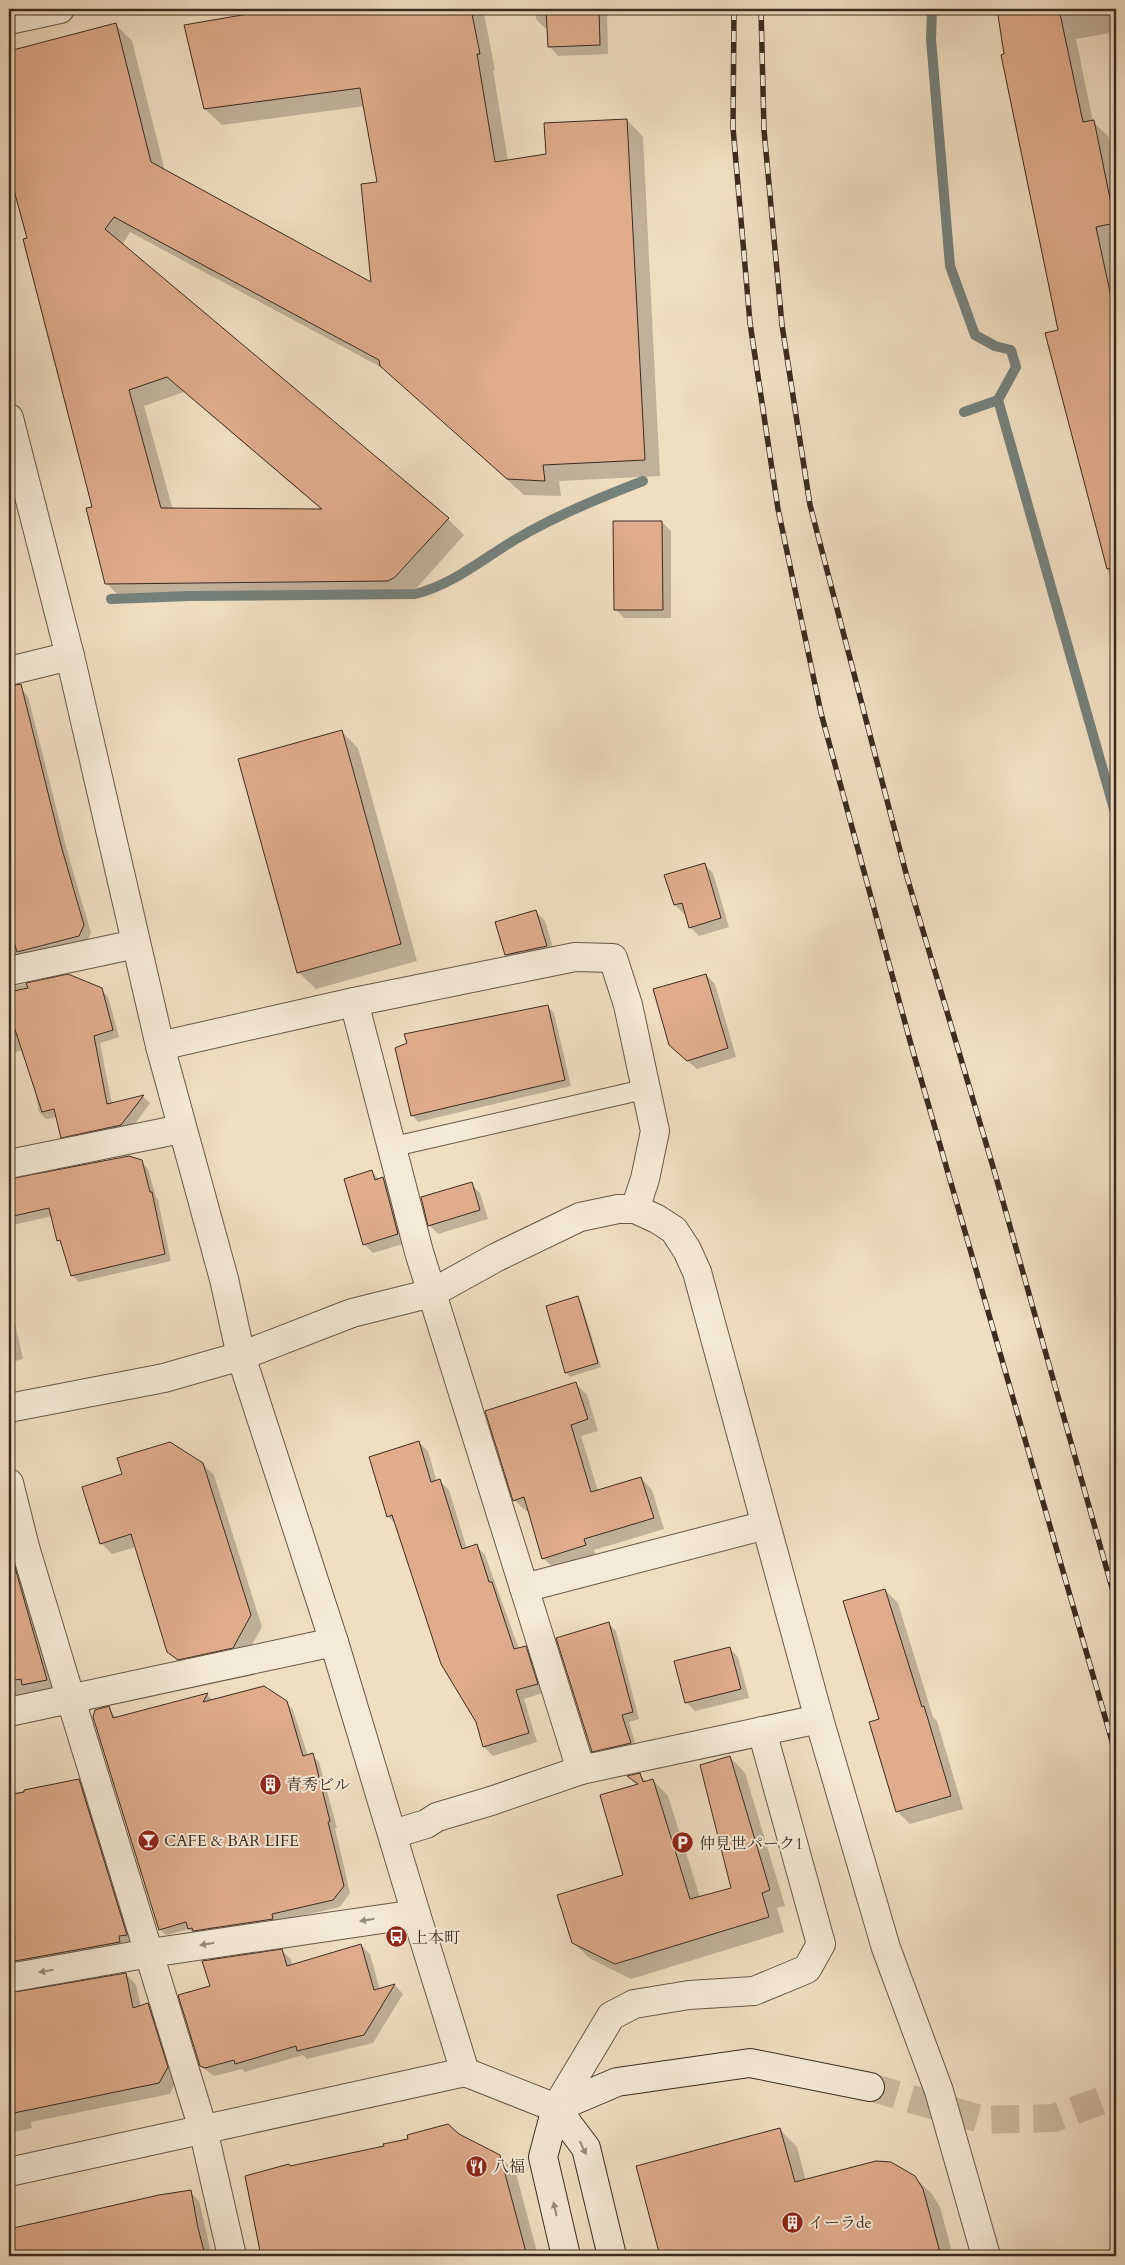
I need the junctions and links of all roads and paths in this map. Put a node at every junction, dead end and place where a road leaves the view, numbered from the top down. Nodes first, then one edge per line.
1 (60, 9) edge
2 (9, 20) edge
3 (9, 418) edge
4 (70, 656) junction
5 (9, 671) edge
6 (136, 944) junction
7 (9, 971) edge
8 (354, 1002) junction
9 (160, 1046) junction
10 (646, 1089) junction
11 (181, 1129) junction
12 (392, 1147) junction
13 (9, 1164) edge
14 (635, 1209) junction
15 (432, 1293) junction
16 (241, 1356) junction
17 (9, 1408) edge
18 (9, 1483) edge
19 (766, 1525) junction
20 (17, 1549) edge
21 (524, 1588) junction
22 (334, 1642) junction
23 (71, 1700) junction
24 (9, 1712) edge
25 (819, 1719) junction
26 (762, 1731) junction
27 (580, 1770) junction
28 (392, 1834) junction
29 (416, 1914) junction
30 (150, 1953) junction
31 (9, 1978) edge
32 (465, 2072) junction
33 (870, 2087) tunnel mouth
34 (556, 2108) junction
35 (203, 2129) junction
36 (9, 2172) edge
37 (232, 2256) edge
38 (566, 2256) edge
39 (612, 2256) edge
40 (986, 2256) edge

1 - 2 street
3 - 4 street
4 - 5 street
4 - 6 street
6 - 7 street
6 - 9 street
8 - 9 street
8 - 10 street
8 - 12 street
9 - 11 street
10 - 12 lane
10 - 14 street
11 - 13 street
11 - 16 street
12 - 15 street
14 - 15 street
14 - 19 street
15 - 16 street
15 - 21 street
16 - 17 street
16 - 22 street
18 - 20 street
19 - 21 street
19 - 25 street
20 - 23 street
21 - 27 street
22 - 23 street
22 - 28 street
23 - 24 street
23 - 30 street
25 - 26 street
25 - 40 street
26 - 27 street
26 - 34 street
27 - 28 street
28 - 29 street
29 -> 30 street
29 - 32 street
30 -> 31 street
30 - 35 street
32 - 34 street
32 - 35 street
33 - 34 street
38 -> 34 street
34 -> 39 street
35 - 36 street
35 - 37 street

